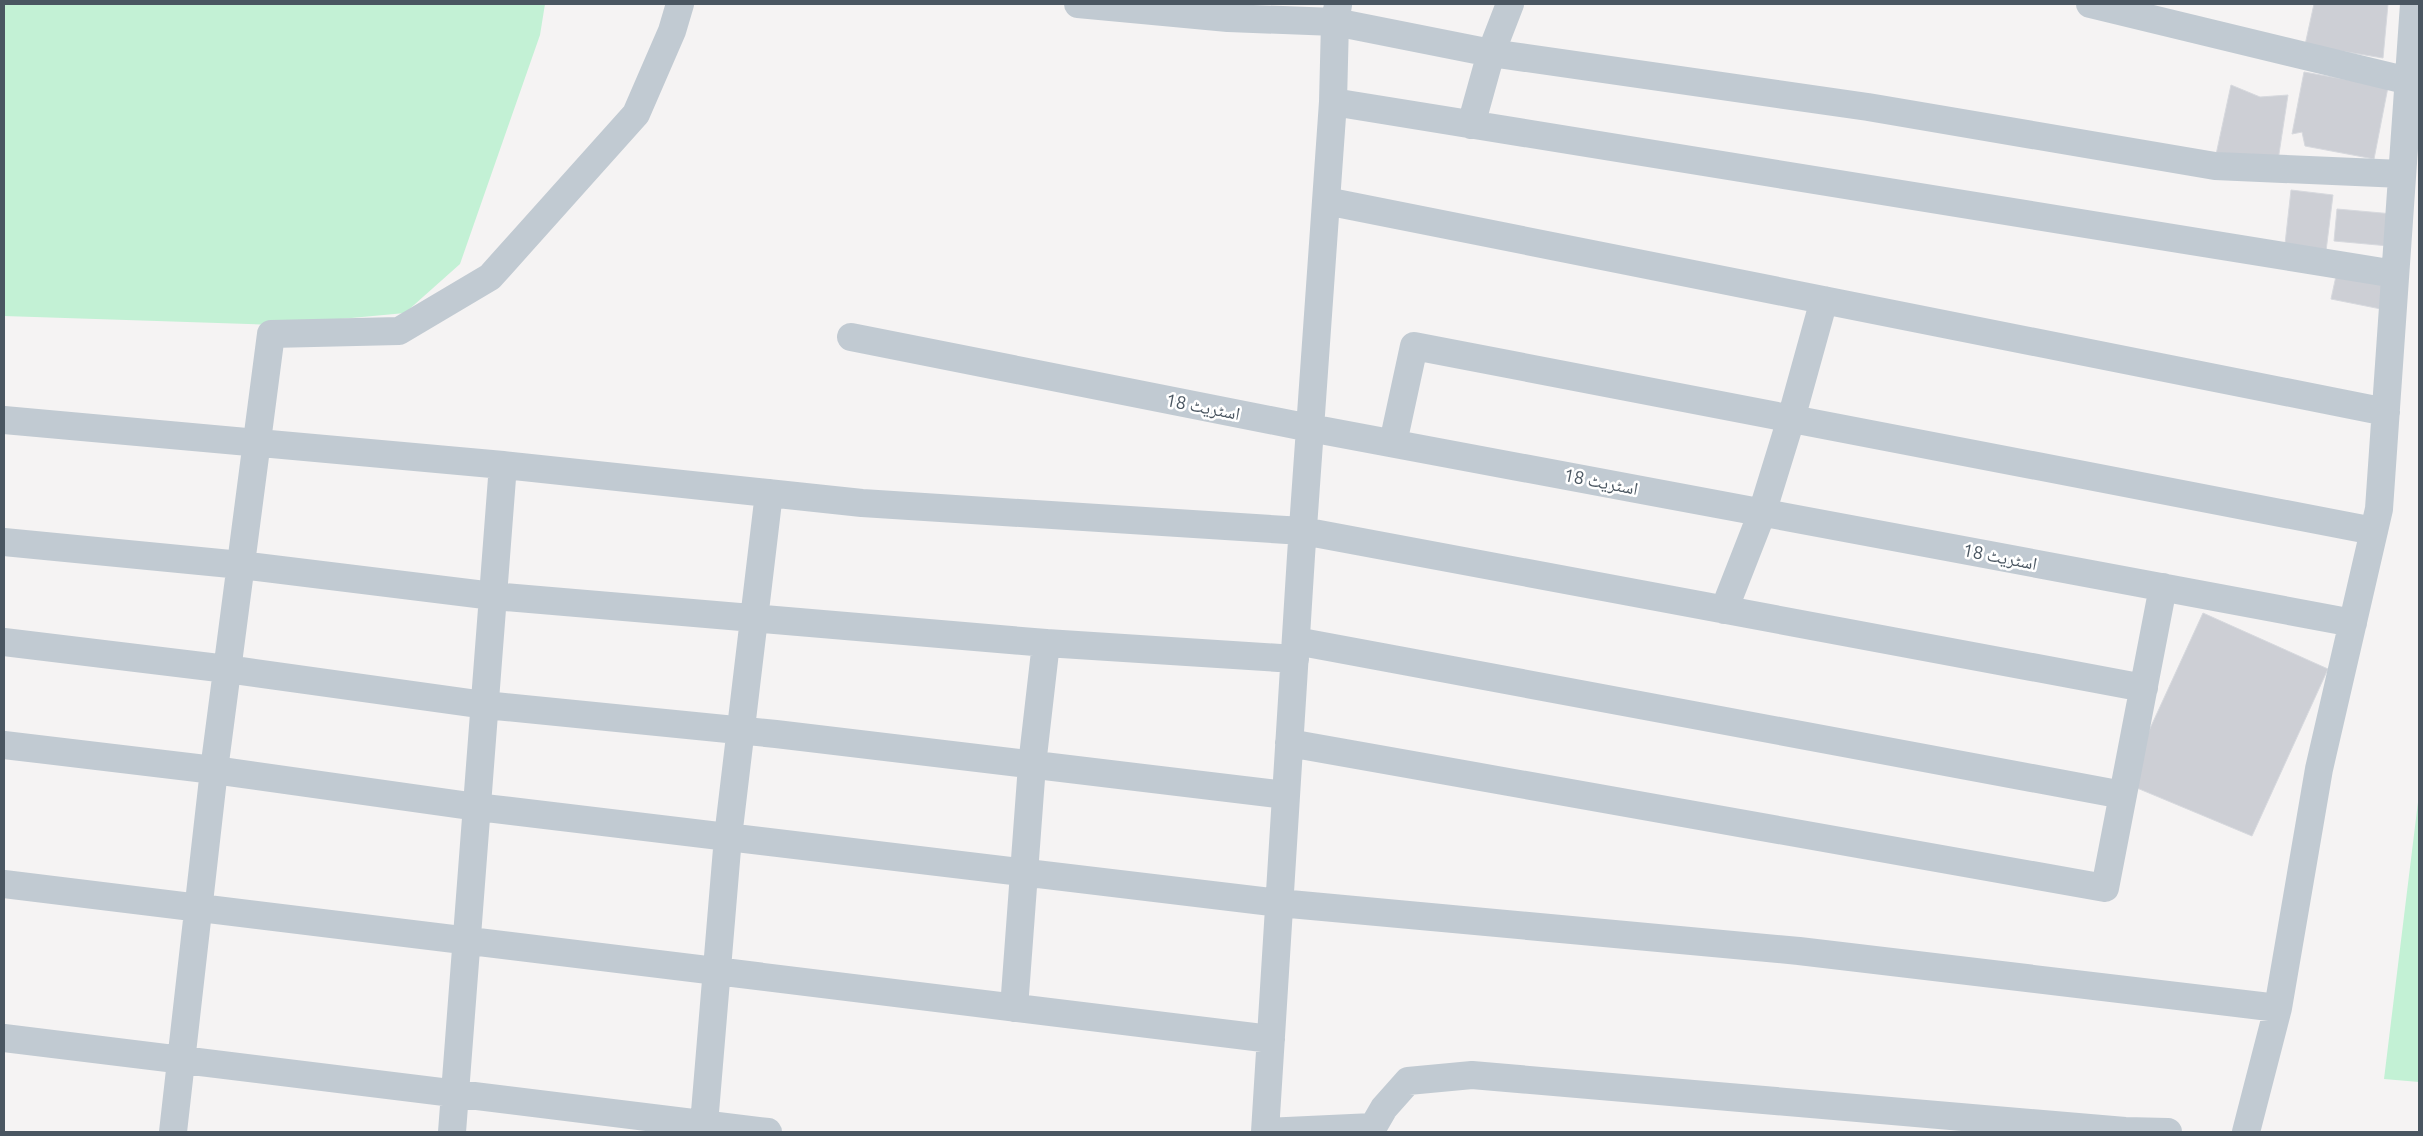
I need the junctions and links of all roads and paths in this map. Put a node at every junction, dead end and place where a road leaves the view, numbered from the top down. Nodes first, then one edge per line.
1 (680, 4) edge
2 (1078, 4) edge
3 (1510, 4) edge
4 (2090, 4) edge
5 (2414, 4) edge
6 (1337, 13) edge
7 (1491, 53) junction
8 (2409, 81) junction
9 (1333, 102) junction
10 (1471, 125) junction
11 (2412, 135) edge
12 (2408, 181) edge
13 (1326, 201) junction
14 (2395, 274) junction
15 (1824, 300) junction
16 (851, 337) dead end
17 (2386, 412) junction
18 (1791, 419) junction
19 (4, 420) edge
20 (1310, 428) junction
21 (257, 443) junction
22 (1393, 443) junction
23 (503, 465) junction
24 (769, 493) junction
25 (1762, 512) junction
26 (1303, 531) junction
27 (2374, 531) junction
28 (4, 542) edge
29 (241, 565) junction
30 (2163, 587) junction
31 (493, 596) junction
32 (1724, 610) junction
33 (754, 618) junction
34 (2353, 623) junction
35 (4, 642) edge
36 (1046, 643) junction
37 (1295, 650) junction
38 (227, 669) junction
39 (2144, 688) junction
40 (485, 705) junction
41 (740, 731) junction
42 (1289, 743) junction
43 (4, 744) edge
44 (1032, 765) junction
45 (214, 770) junction
46 (1286, 795) junction
47 (2123, 795) junction
48 (477, 807) junction
49 (728, 837) junction
50 (1025, 872) junction
51 (4, 884) edge
52 (1279, 903) junction
53 (197, 907) junction
54 (467, 939) junction
55 (717, 971) junction
56 (1014, 1008) junction
57 (2278, 1008) junction
58 (4, 1038) edge
59 (1271, 1039) junction
60 (183, 1060) junction
61 (456, 1093) junction
62 (704, 1124) junction
63 (173, 1132) edge
64 (452, 1132) edge
65 (768, 1132) edge
66 (1265, 1132) edge
67 (2168, 1132) edge
68 (2246, 1132) edge

1 - 21 street
2 - 6 street
3 - 7 street
4 - 8 street
5 - 8 street
6 - 7 street
6 - 9 street
7 - 10 street
7 - 12 street
8 - 11 street
9 - 10 street
9 - 13 street
10 - 14 street
11 - 12 street
12 - 14 street
13 - 15 street
13 - 20 street
14 - 17 street
15 - 17 street
15 - 18 street
16 - 20 street, اسٹریٹ 18
17 - 27 street
18 - 22 street
18 - 25 street
18 - 27 street
19 - 21 street
20 - 22 street, اسٹریٹ 18
20 - 26 street
21 - 23 street
21 - 29 street
22 - 25 street, اسٹریٹ 18
23 - 24 street
23 - 31 street
24 - 26 street
24 - 33 street
25 - 30 street, اسٹریٹ 18
25 - 32 street
26 - 32 street
26 - 37 street
27 - 34 street
28 - 29 street
29 - 31 street
29 - 38 street
30 - 34 street, اسٹریٹ 18
30 - 39 street
31 - 33 street
31 - 40 street
32 - 39 street
33 - 36 street
33 - 41 street
34 - 57 street
35 - 38 street
36 - 37 street
36 - 44 street
37 - 42 street
37 - 47 street
38 - 40 street
38 - 45 street
39 - 47 street
40 - 41 street
40 - 48 street
41 - 44 street
41 - 49 street
42 - 46 street
42 - 47 street
43 - 45 street
44 - 46 street
44 - 50 street
45 - 48 street
45 - 53 street
46 - 52 street
48 - 49 street
48 - 54 street
49 - 50 street
49 - 55 street
50 - 52 street
50 - 56 street
51 - 53 street
52 - 57 street
52 - 59 street
53 - 54 street
53 - 60 street
54 - 55 street
54 - 61 street
55 - 56 street
55 - 62 street
56 - 59 street
57 - 68 street
58 - 60 street
59 - 66 street
60 - 61 street
60 - 63 street
61 - 62 street
61 - 64 street
62 - 65 street
66 - 67 street

